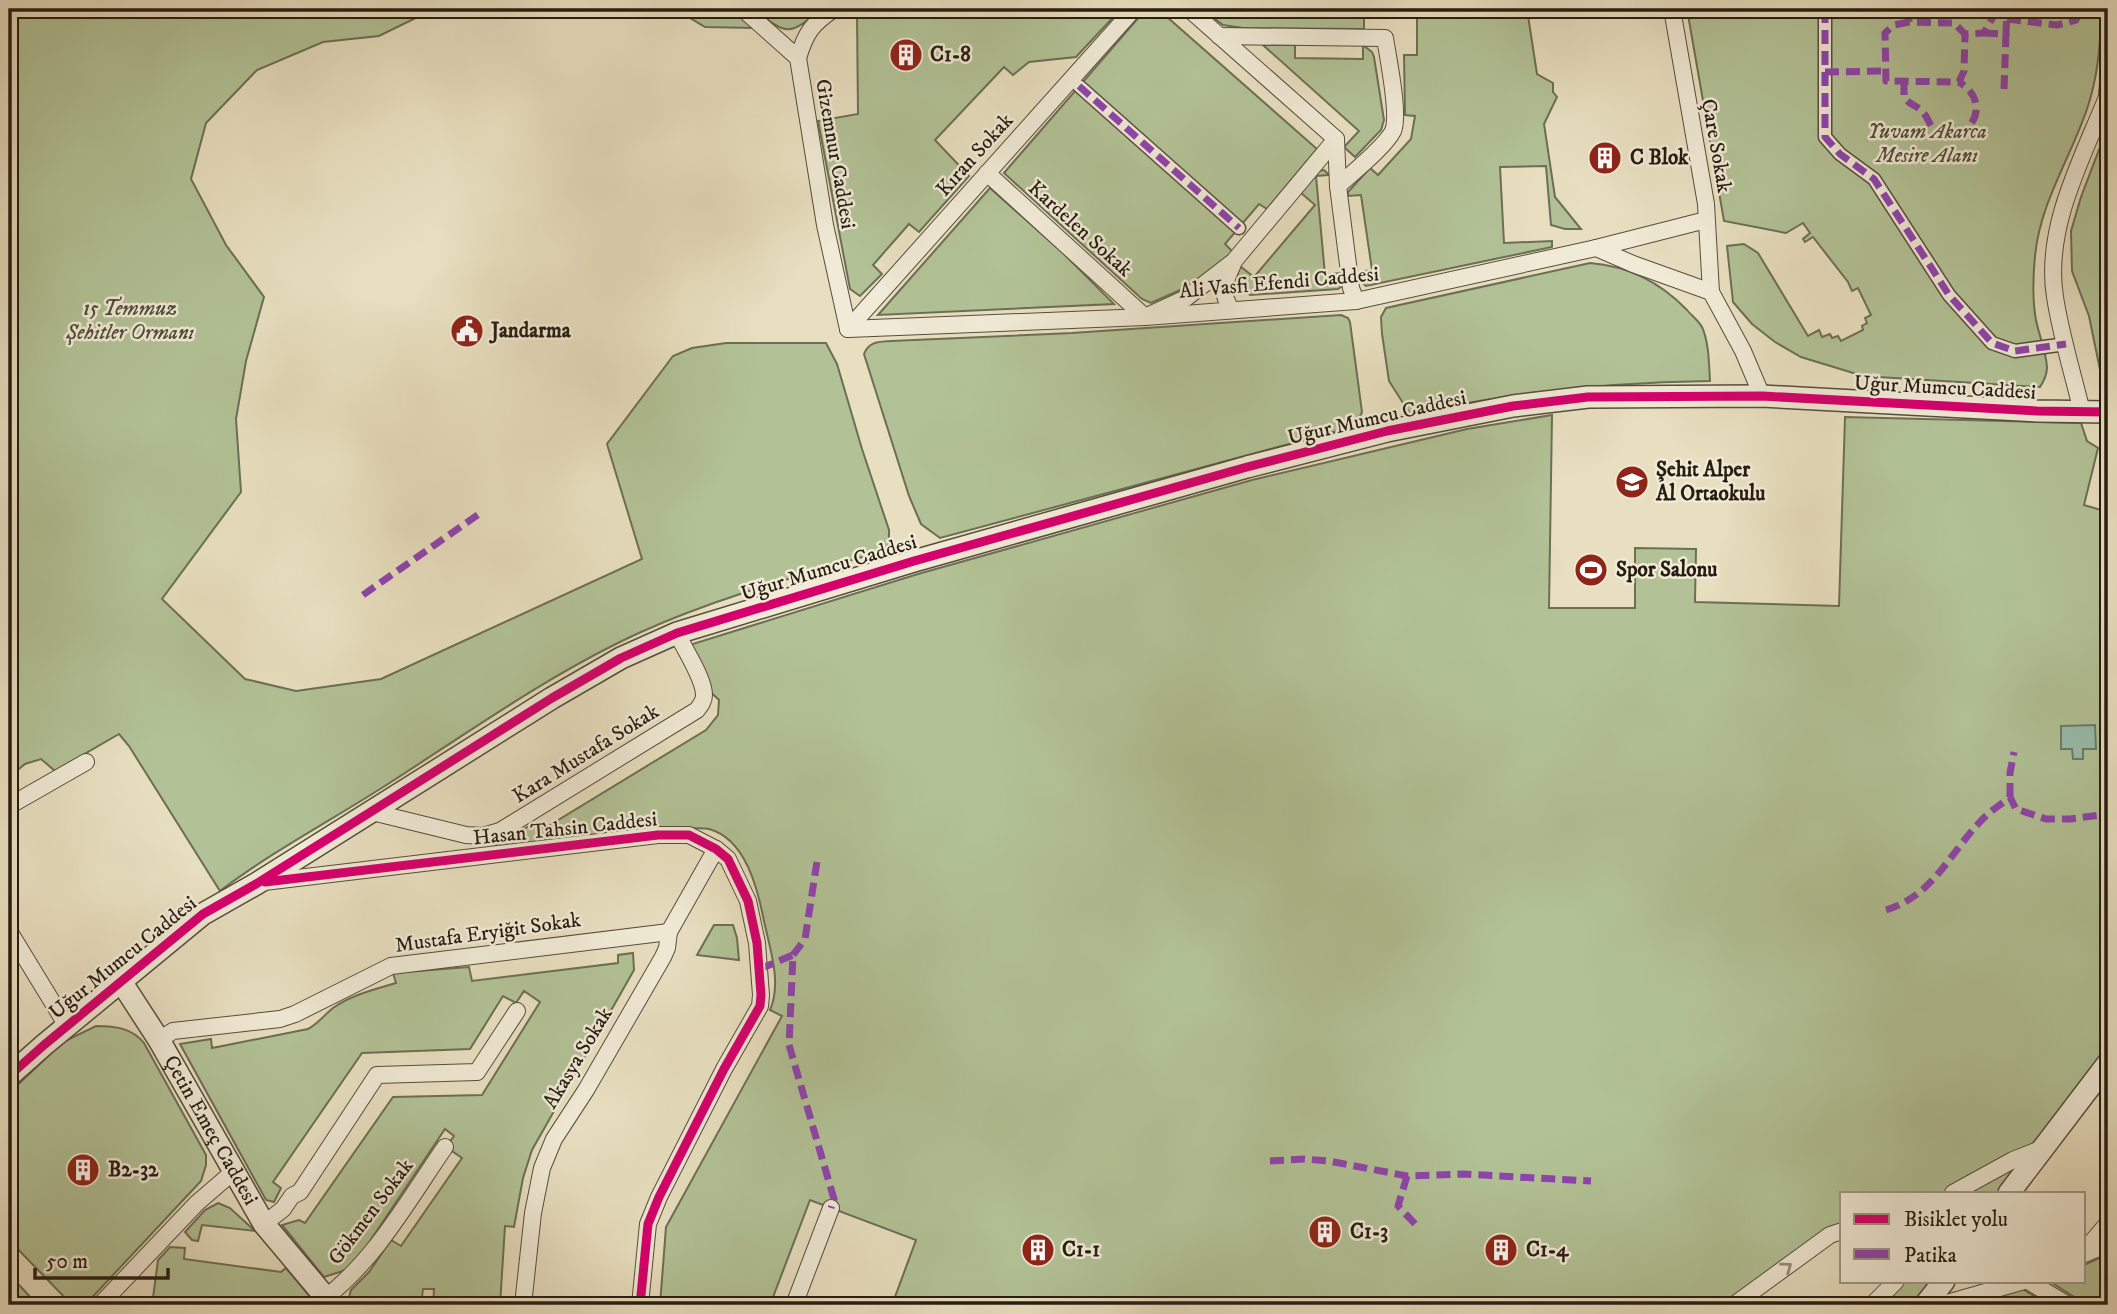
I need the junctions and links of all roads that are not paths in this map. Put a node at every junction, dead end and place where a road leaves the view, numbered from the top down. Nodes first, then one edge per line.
1 (743, 9) edge
2 (834, 9) edge
3 (1134, 9) edge
4 (1189, 9) edge
5 (1672, 9) edge
6 (1825, 9) edge
7 (1219, 36) junction
8 (798, 58) junction
9 (2108, 83) edge
10 (1079, 86) dead end
11 (1336, 139) junction
12 (988, 173) junction
13 (1338, 186) junction
14 (1706, 220) junction
15 (1239, 228) dead end
16 (1596, 248) junction
17 (1234, 261) junction
18 (1711, 292) junction
19 (1356, 301) junction
20 (1231, 309) junction
21 (1145, 317) junction
22 (849, 329) junction
23 (2066, 344) junction
24 (1762, 396) junction
25 (2082, 412) junction
26 (2108, 412) edge
27 (677, 633) junction
28 (86, 762) dead end
29 (9, 806) edge
30 (372, 812) junction
31 (318, 845) junction
32 (716, 849) junction
33 (339, 873) junction
34 (256, 884) junction
35 (9, 931) edge
36 (668, 932) junction
37 (122, 983) junction
38 (517, 1011) dead end
39 (67, 1026) junction
40 (159, 1040) junction
41 (2108, 1063) edge
42 (9, 1076) edge
43 (446, 1146) dead end
44 (2043, 1148) junction
45 (233, 1172) junction
46 (1959, 1192) edge
47 (2010, 1192) edge
48 (831, 1208) dead end
49 (2108, 1223) edge
50 (264, 1224) junction
51 (1840, 1232) edge
52 (2108, 1244) edge
53 (2086, 1250) edge
54 (2086, 1252) edge
55 (1895, 1282) edge
56 (1943, 1282) edge
57 (2022, 1282) edge
58 (2028, 1282) edge
59 (328, 1301) edge
60 (100, 1305) edge
61 (523, 1305) edge
62 (640, 1305) edge
63 (794, 1305) edge
64 (1734, 1305) edge
65 (1872, 1305) edge
66 (1925, 1305) edge
67 (1940, 1305) edge
68 (2068, 1305) edge

1 - 8 street, Gizemnur Caddesi
2 - 8 street
3 - 12 street, Kıran Sokak
4 - 7 street
5 - 14 street, Çare Sokak
6 - 23 street
7 - 11 street
7 - 13 street
8 - 22 street, Gizemnur Caddesi
9 - 23 street
10 - 15 street
11 - 13 street
11 - 17 street
12 - 21 street, Kardelen Sokak
12 - 22 street, Kıran Sokak
13 - 19 street
14 - 16 street, Ali Vasfi Efendi Caddesi
14 - 18 street, Çare Sokak
16 - 18 street
16 - 19 street, Ali Vasfi Efendi Caddesi
17 - 20 street
17 - 21 street
18 - 24 street
19 - 20 street, Ali Vasfi Efendi Caddesi
20 - 21 street, Ali Vasfi Efendi Caddesi
21 - 22 street, Ali Vasfi Efendi Caddesi
23 - 25 street
24 - 25 street, Uğur Mumcu Caddesi
24 - 27 street, Uğur Mumcu Caddesi
25 - 26 street, Uğur Mumcu Caddesi
27 - 30 street, Uğur Mumcu Caddesi
27 - 30 street, Kara Mustafa Sokak
28 - 29 street
30 - 31 street, Uğur Mumcu Caddesi
31 - 33 street
31 - 34 street, Uğur Mumcu Caddesi
32 - 33 street, Hasan Tahsin Caddesi
32 - 36 street, Akasya Sokak
32 - 62 street
33 - 34 street, Hasan Tahsin Caddesi
34 - 37 street, Uğur Mumcu Caddesi
35 - 39 street
36 - 40 street, Mustafa Eryiğit Sokak
36 - 61 street, Akasya Sokak
37 - 39 street, Uğur Mumcu Caddesi
37 - 40 street, Çetin Emeç Caddesi
38 - 50 street
39 - 42 street, Uğur Mumcu Caddesi
40 - 45 street, Çetin Emeç Caddesi
41 - 44 street
43 - 59 street, Gökmen Sokak
44 - 46 street
44 - 47 street
45 - 50 street, Çetin Emeç Caddesi
45 - 60 street
48 - 63 street
49 - 53 street
50 - 59 street, Çetin Emeç Caddesi
64 -> 51 street
52 - 54 street
55 - 65 street
56 - 66 street
57 - 67 street
58 - 68 street

